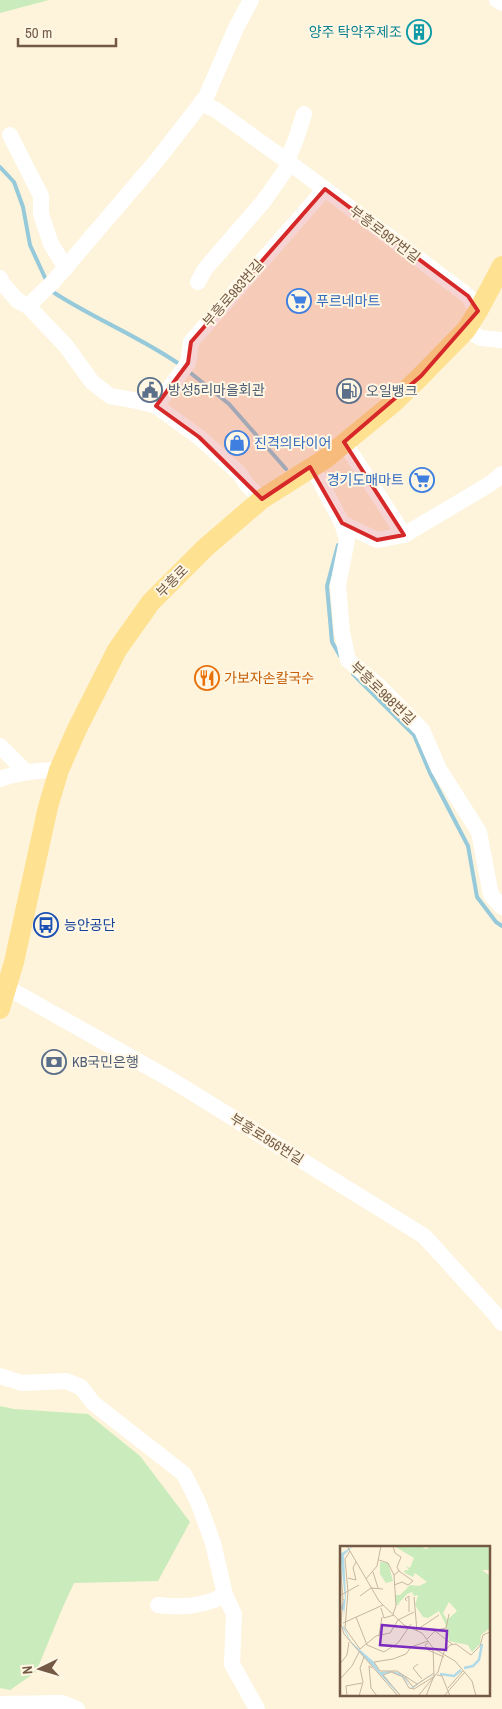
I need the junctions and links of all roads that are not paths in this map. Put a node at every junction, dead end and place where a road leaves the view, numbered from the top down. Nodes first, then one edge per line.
1 (251, 0) edge
2 (497, 0) edge
3 (502, 3) edge
4 (201, 103) junction
5 (304, 114) dead end
6 (10, 135) dead end
7 (287, 161) junction
8 (325, 189) junction
9 (502, 266) edge
10 (66, 268) junction
11 (0, 278) edge
12 (198, 282) dead end
13 (28, 306) junction
14 (478, 311) junction
15 (466, 330) junction
16 (502, 340) edge
17 (156, 406) junction
18 (344, 442) junction
19 (312, 466) junction
20 (502, 474) edge
21 (262, 499) junction
22 (342, 523) junction
23 (404, 535) junction
24 (0, 746) edge
25 (59, 770) junction
26 (26, 772) junction
27 (0, 778) edge
28 (502, 907) edge
29 (6, 987) junction
30 (0, 1009) edge
31 (502, 1323) edge
32 (0, 1376) edge
33 (225, 1595) junction
34 (158, 1605) dead end
35 (7, 1704) edge
36 (77, 1709) edge
37 (257, 1709) edge

1 - 4 street
2 - 3 street
4 - 7 street, 부흥로997번길
4 - 10 street
5 - 7 street
6 - 10 street
7 - 8 street, 부흥로997번길
7 - 12 street
8 - 14 street, 부흥로997번길
8 - 17 street, 부흥로983번길
9 - 14 main road, 부흥로
10 - 13 street
11 - 13 street
13 - 17 street
14 - 15 main road, 부흥로
15 - 16 street
15 - 18 main road, 부흥로
17 - 21 street
18 - 19 main road, 부흥로
18 - 23 street
19 - 21 main road, 부흥로
19 - 22 street, 부흥로988번길
20 - 23 street
21 - 25 main road, 부흥로
22 - 23 street
22 - 28 street, 부흥로988번길
24 - 26 street
25 - 26 street
25 - 29 main road, 부흥로
26 - 27 street
29 - 30 main road, 부흥로
29 - 31 street, 부흥로956번길
32 - 33 street
33 - 34 street
33 - 37 street
35 - 36 street

